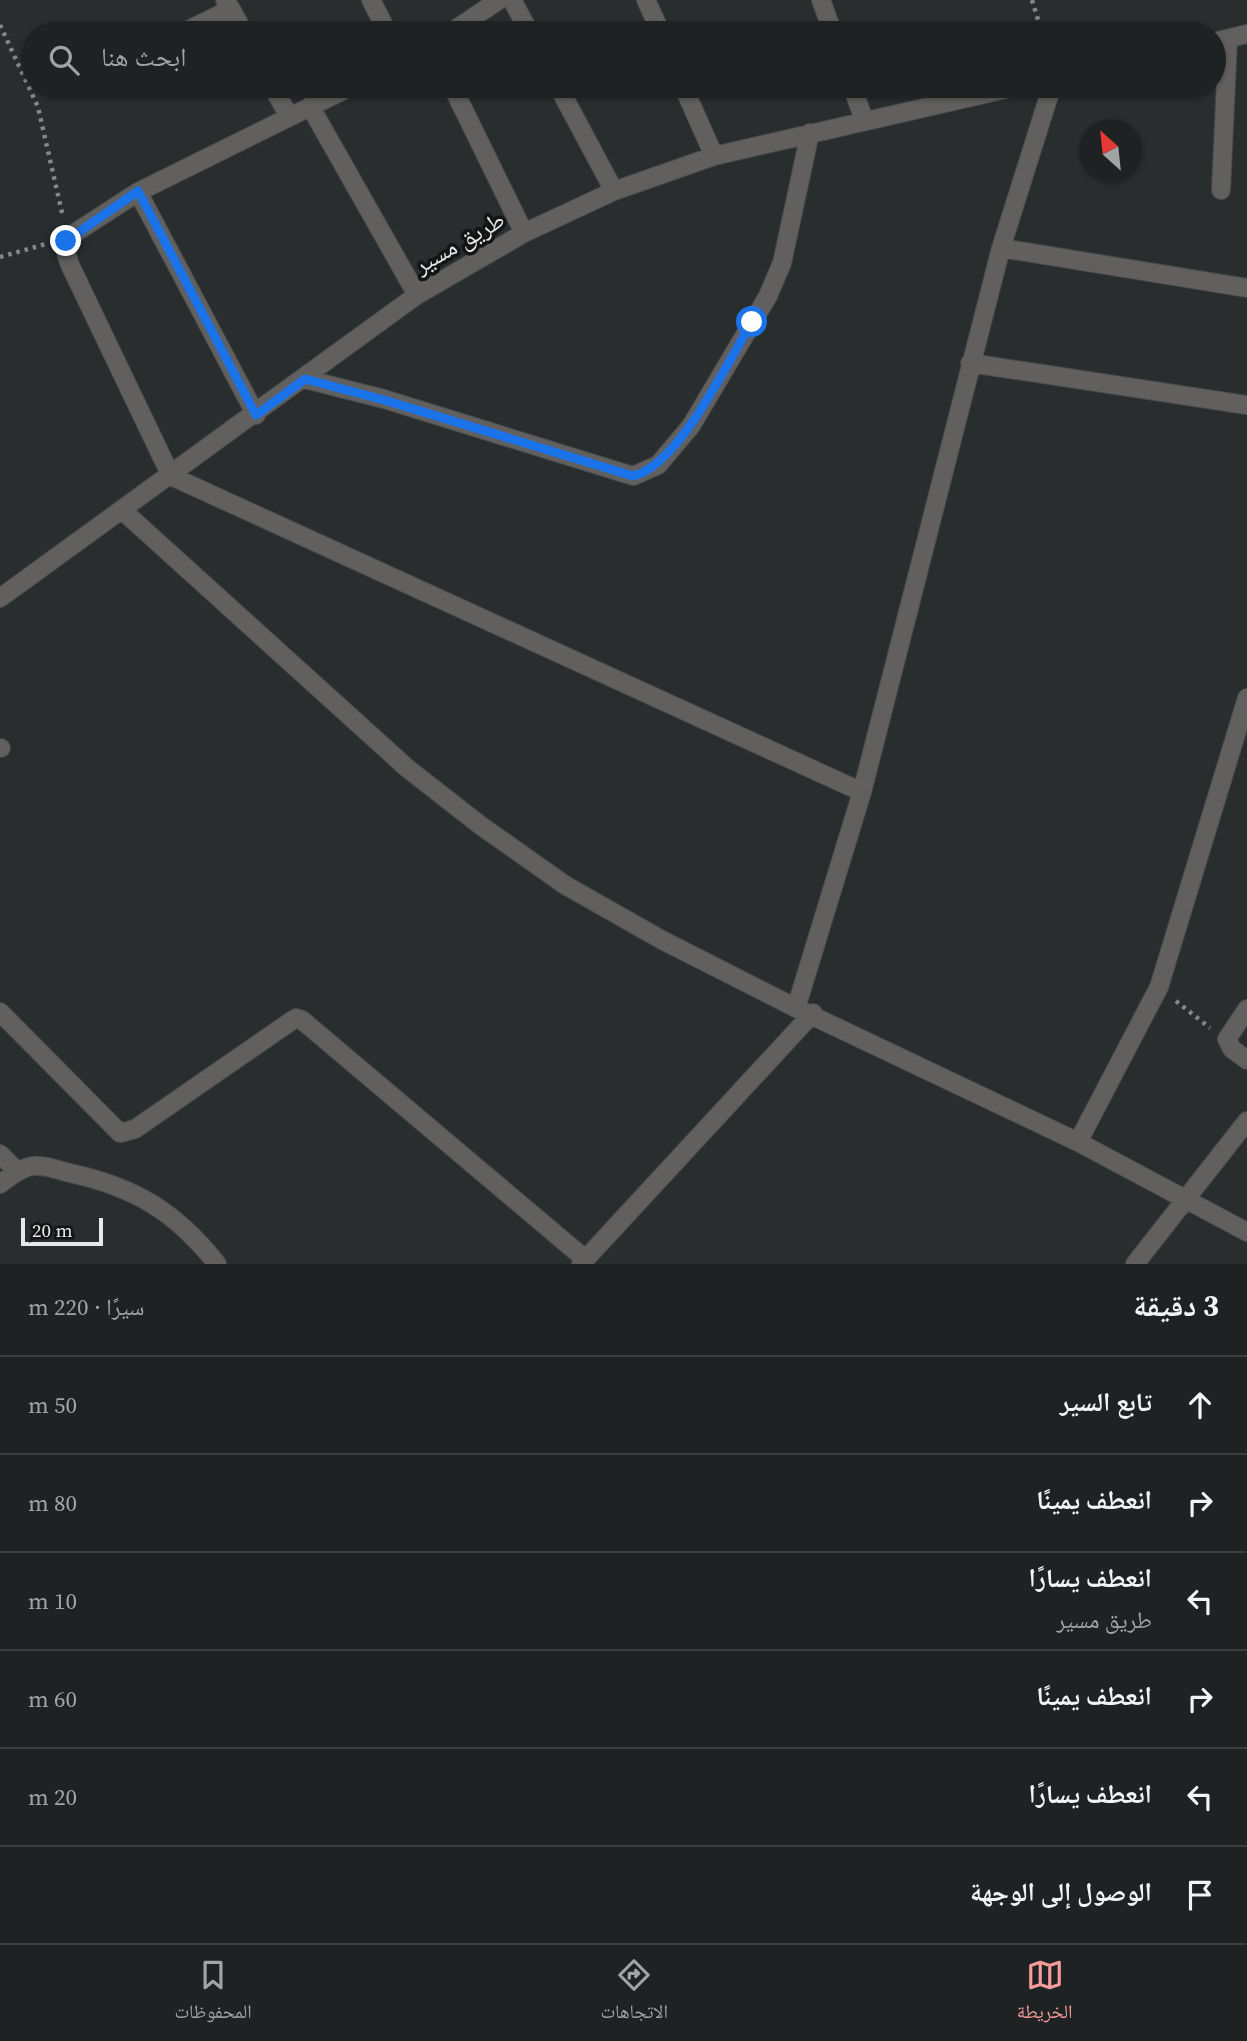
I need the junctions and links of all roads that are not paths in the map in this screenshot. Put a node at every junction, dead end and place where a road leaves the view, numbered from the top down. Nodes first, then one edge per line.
1 (372, 0) edge
2 (499, 0) edge
3 (512, 0) edge
4 (646, 0) edge
5 (821, 0) edge
6 (228, 4) edge
7 (201, 21) edge
8 (237, 21) edge
9 (382, 21) edge
10 (468, 21) edge
11 (523, 21) edge
12 (656, 21) edge
13 (829, 21) edge
14 (1247, 34) edge
15 (1226, 39) edge
16 (279, 98) edge
17 (327, 98) edge
18 (459, 98) edge
19 (564, 98) edge
20 (688, 98) edge
21 (856, 98) edge
22 (964, 98) edge
23 (1048, 98) edge
24 (1221, 98) edge
25 (310, 106) junction
26 (289, 116) junction
27 (864, 120) junction
28 (810, 132) junction
29 (714, 156) junction
30 (1221, 190) dead end
31 (138, 191) junction
32 (614, 191) junction
33 (524, 233) junction
34 (1001, 248) junction
35 (1247, 288) edge
36 (417, 295) junction
37 (971, 363) junction
38 (305, 379) junction
39 (1247, 404) edge
40 (256, 415) junction
41 (171, 475) junction
42 (122, 510) junction
43 (0, 598) edge
44 (1247, 698) edge
45 (862, 792) junction
46 (1247, 1009) edge
47 (804, 1010) junction
48 (0, 1012) edge
49 (1247, 1060) edge
50 (1247, 1121) edge
51 (1078, 1142) junction
52 (0, 1154) edge
53 (18, 1172) junction
54 (0, 1184) edge
55 (1185, 1201) junction
56 (1247, 1232) edge
57 (583, 1262) edge
58 (217, 1264) edge
59 (1135, 1264) edge

1 - 9 street
2 - 10 street
3 - 11 street
4 - 12 street
5 - 13 street
6 - 7 street
6 - 8 street
14 - 15 street
16 - 26 street
17 - 25 street
18 - 33 street
19 - 32 street
20 - 29 street
21 - 27 street
22 - 27 street, طريق مسير
23 - 34 street
24 - 30 street
25 - 26 street
25 - 36 street
26 - 31 street
27 - 28 street, طريق مسير
28 - 29 street, طريق مسير
28 - 38 street
29 - 32 street, طريق مسير
31 - 40 street
31 - 41 street
32 - 33 street, طريق مسير
33 - 36 street, طريق مسير
34 - 35 street
34 - 37 street
36 - 38 street, طريق مسير
37 - 39 street
37 - 45 street
38 - 40 street, طريق مسير
40 - 41 street, طريق مسير
41 - 42 street, طريق مسير
41 - 45 street
42 - 43 street, طريق مسير
42 - 47 street
44 - 51 street
45 - 47 street
46 - 49 street
47 - 51 street
47 - 57 street
48 - 57 street
50 - 55 street
51 - 55 street
52 - 53 street
53 - 54 street
53 - 58 street
55 - 56 street
55 - 59 street

